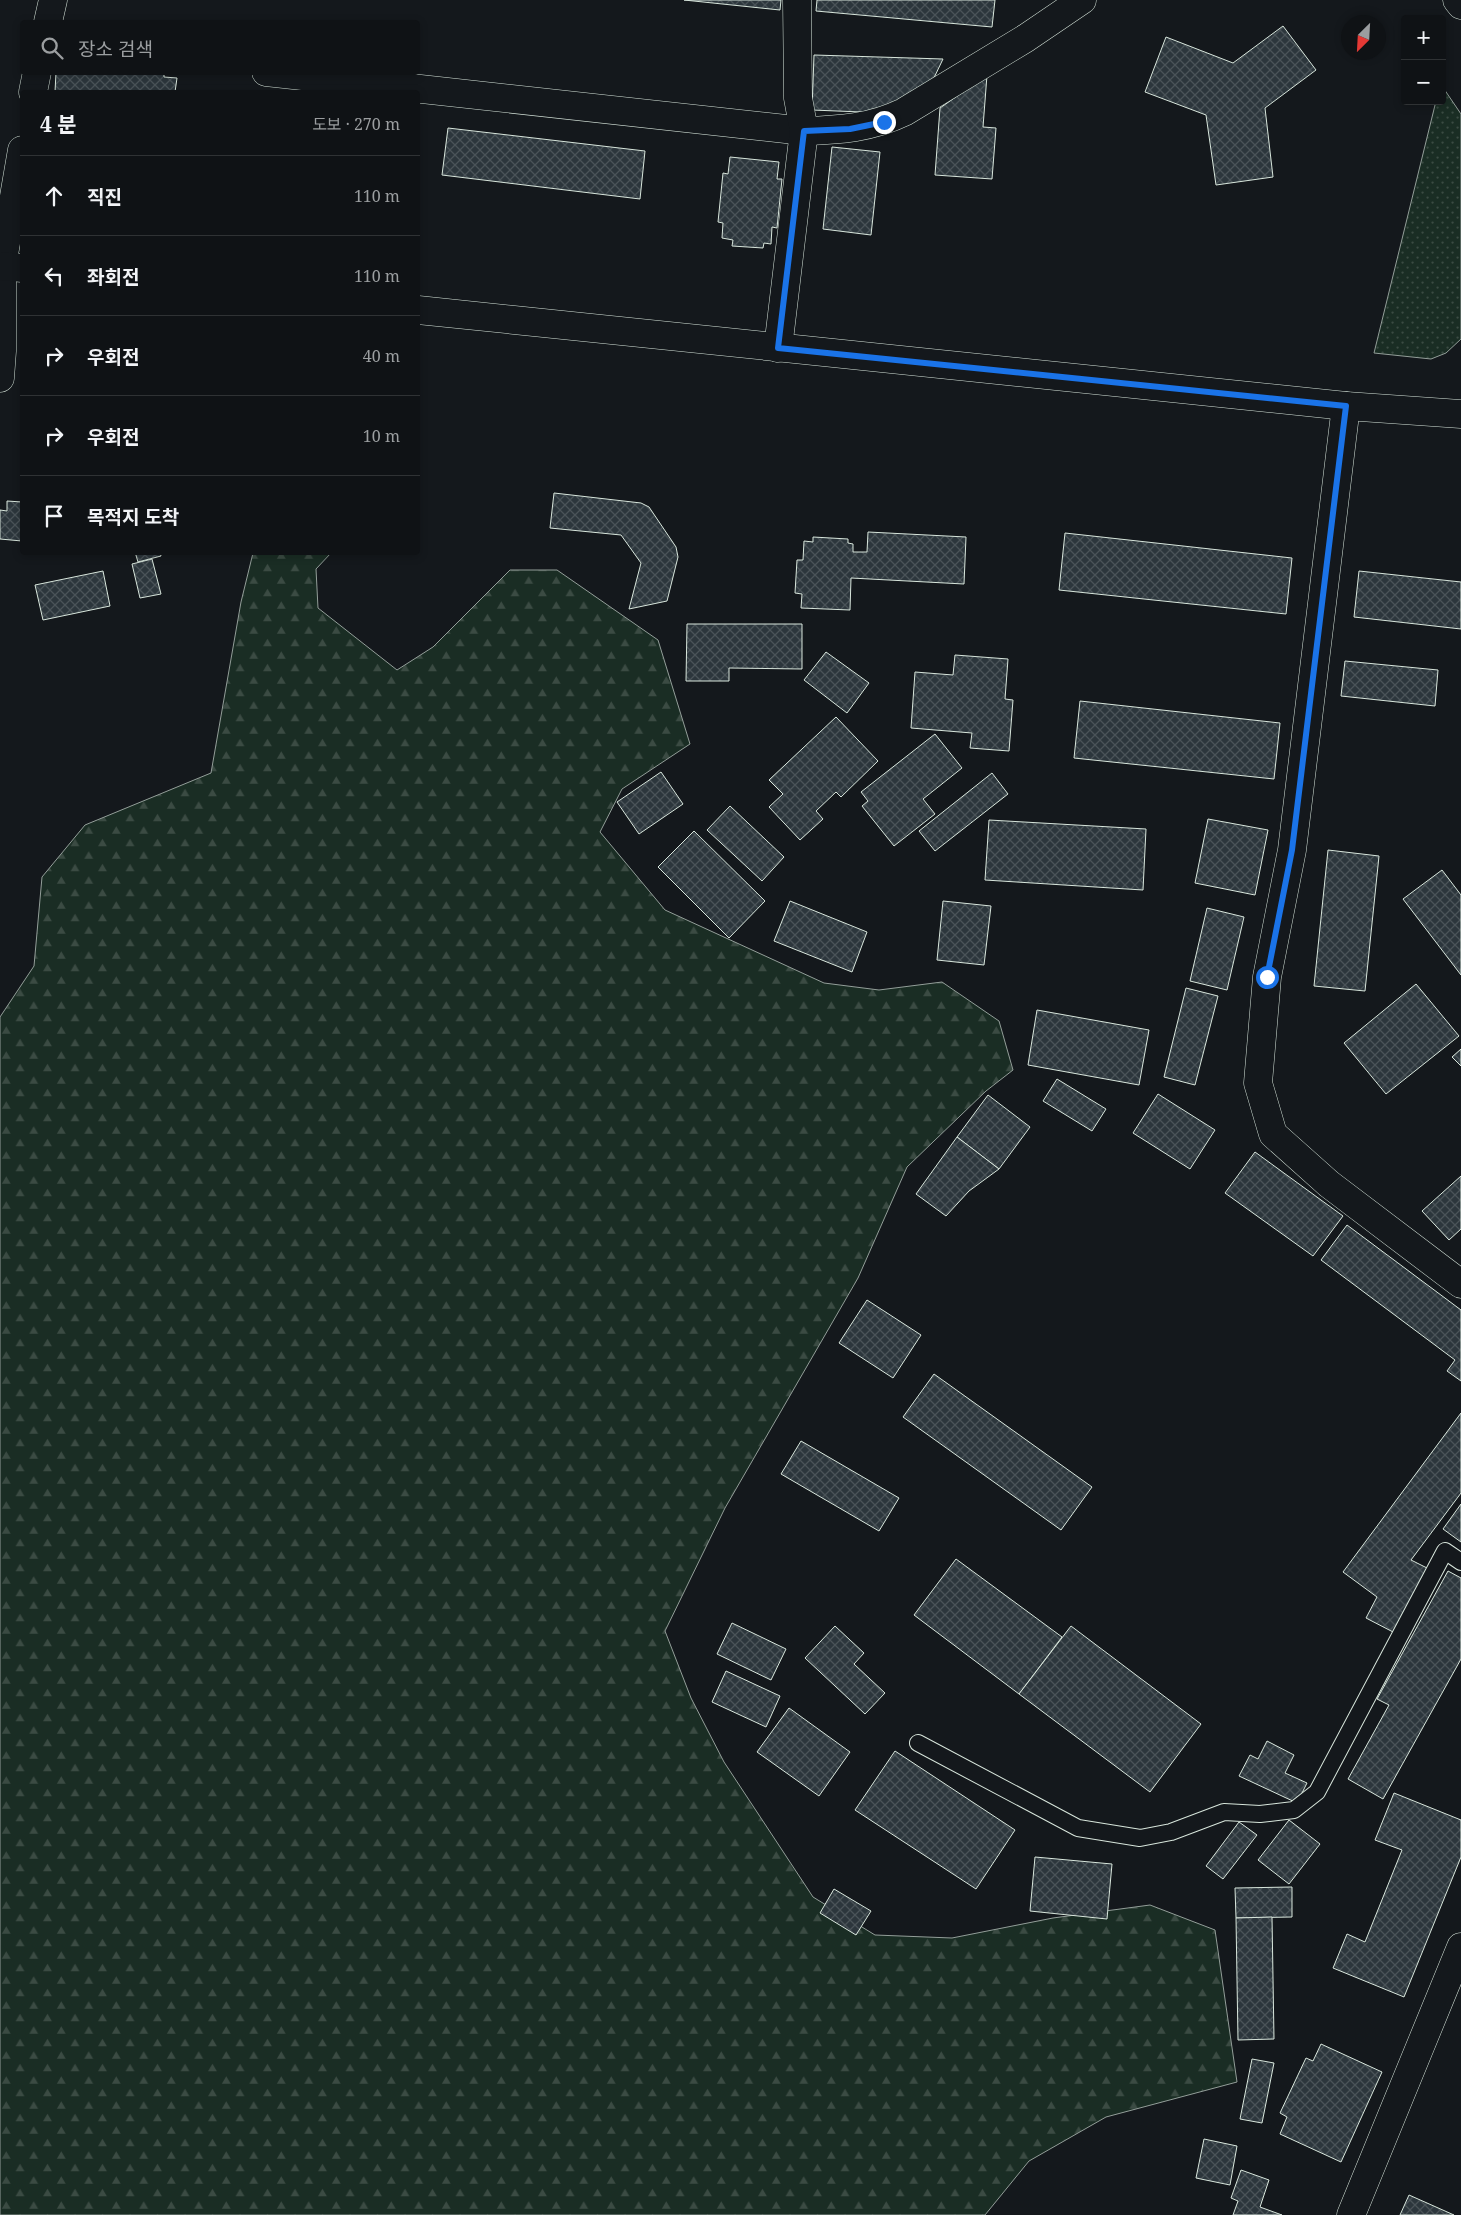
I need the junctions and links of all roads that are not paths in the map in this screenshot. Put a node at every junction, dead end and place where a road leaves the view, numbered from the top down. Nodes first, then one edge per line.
1 (53, 0) edge
2 (797, 0) edge
3 (1082, 0) edge
4 (1457, 0) edge
5 (1461, 5) edge
6 (48, 20) edge
7 (36, 75) edge
8 (293, 75) edge
9 (33, 90) edge
10 (804, 131) junction
11 (20, 167) edge
12 (8, 267) edge
13 (420, 310) edge
14 (778, 348) junction
15 (0, 378) edge
16 (1346, 406) junction
17 (1461, 414) edge
18 (1461, 1284) edge
19 (1461, 1562) edge
20 (918, 1743) dead end
21 (1461, 1947) edge
22 (1351, 2215) edge

1 - 6 main road
2 - 10 main road
3 - 10 main road
4 - 5 main road
7 - 9 main road
8 - 10 main road
10 - 14 main road
11 - 12 main road
12 - 15 main road
13 - 14 main road
14 - 16 main road
16 - 17 main road
16 - 18 main road
19 - 20 lane
21 - 22 main road

